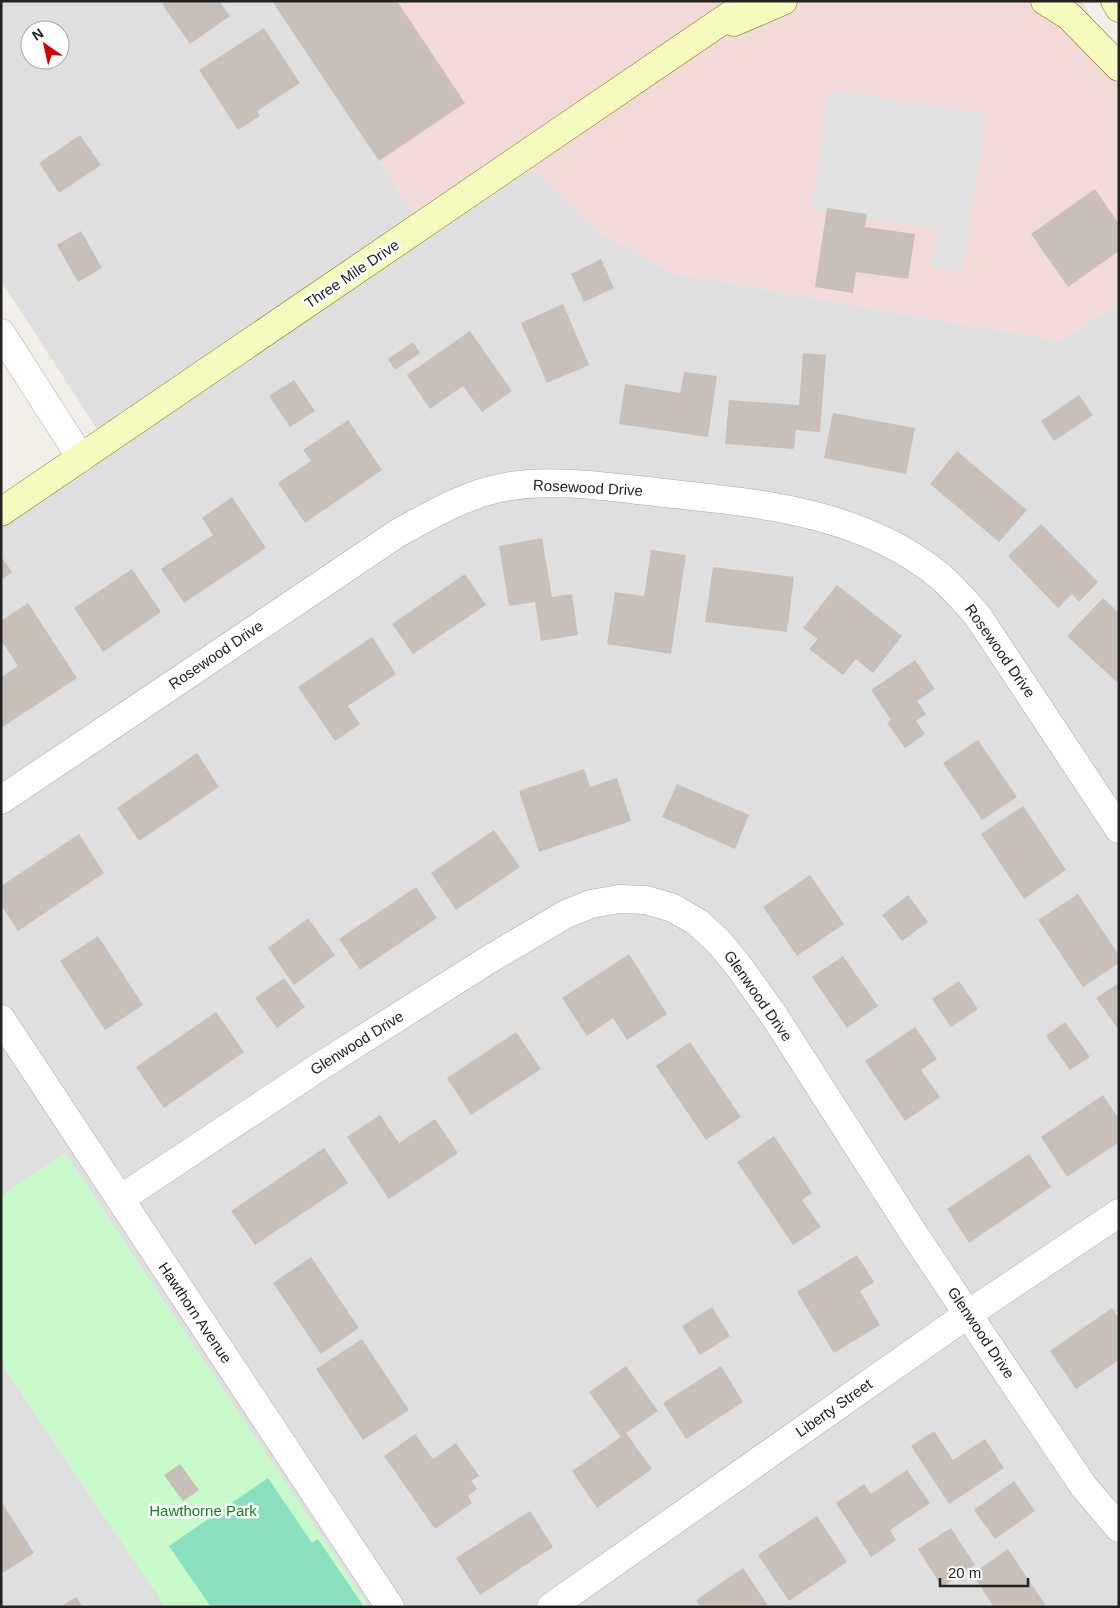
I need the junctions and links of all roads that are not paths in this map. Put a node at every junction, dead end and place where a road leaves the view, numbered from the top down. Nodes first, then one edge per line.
1 (751, 1) edge
2 (783, 1) edge
3 (1045, 1) edge
4 (1115, 1) edge
5 (1119, 8) edge
6 (702, 35) junction
7 (1119, 67) edge
8 (1, 333) edge
9 (81, 458) junction
10 (1, 512) edge
11 (1, 800) edge
12 (1119, 830) edge
13 (1, 1018) edge
14 (120, 1199) junction
15 (1119, 1213) edge
16 (968, 1314) junction
17 (1119, 1528) edge
18 (390, 1607) edge
19 (551, 1607) edge

1 - 6 main road, Three Mile Drive
2 - 6 main road, Three Mile Drive
3 - 7 main road
4 - 5 main road
6 - 9 main road, Three Mile Drive
8 - 9 street
9 - 10 main road, Three Mile Drive
11 - 12 street, Rosewood Drive
13 - 14 street, Hawthorn Avenue
14 - 16 street, Glenwood Drive
14 - 18 street, Hawthorn Avenue
15 - 16 street, Liberty Street
16 - 17 street, Glenwood Drive
16 - 19 street, Liberty Street

